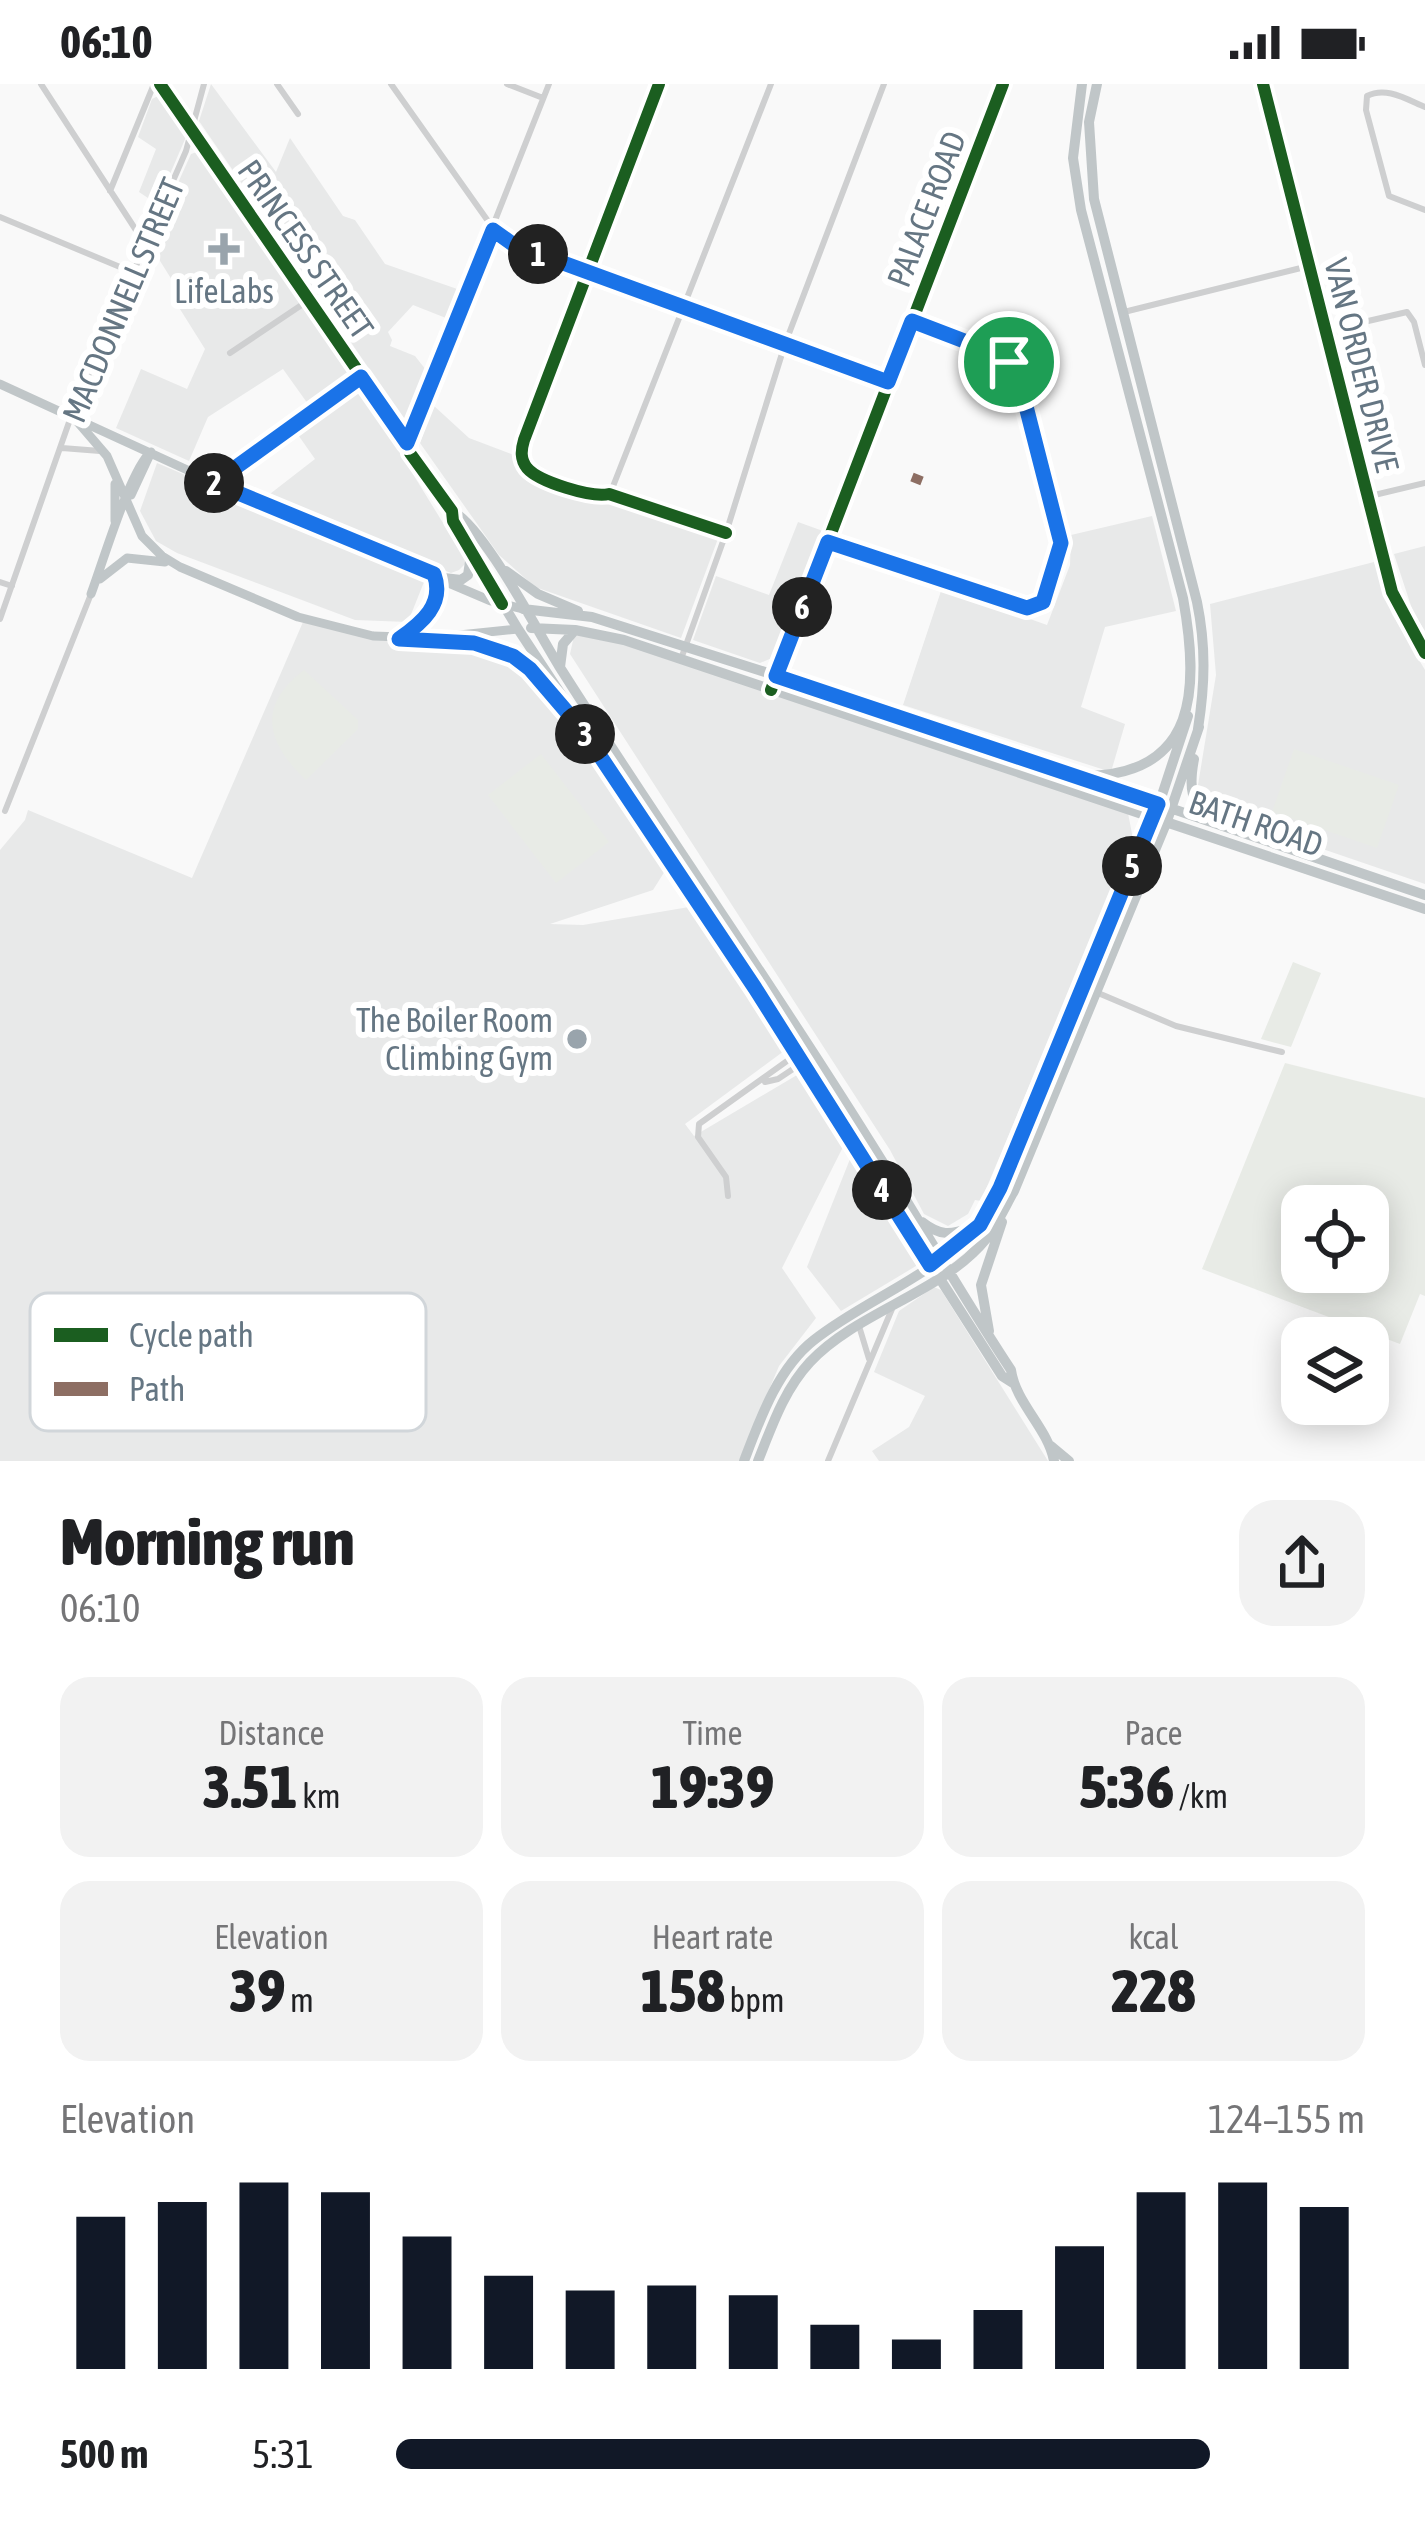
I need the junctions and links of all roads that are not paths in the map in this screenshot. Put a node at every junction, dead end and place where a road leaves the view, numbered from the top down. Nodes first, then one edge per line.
1 (41, 84) edge
2 (157, 84) edge
3 (204, 84) edge
4 (277, 84) edge
5 (391, 84) edge
6 (507, 84) edge
7 (549, 84) edge
8 (659, 84) edge
9 (771, 84) edge
10 (884, 84) edge
11 (1003, 84) edge
12 (1082, 84) edge
13 (1097, 84) edge
14 (1263, 84) edge
15 (543, 98) junction
16 (1425, 107) edge
17 (298, 114) dead end
18 (190, 129) junction
19 (110, 191) junction
20 (1425, 210) edge
21 (0, 217) edge
22 (493, 230) junction
23 (145, 244) junction
24 (1309, 266) junction
25 (132, 272) junction
26 (587, 272) junction
27 (1101, 288) junction
28 (309, 299) junction
29 (685, 308) junction
30 (1124, 312) junction
31 (912, 321) junction
32 (1325, 331) junction
33 (1114, 339) junction
34 (784, 344) junction
35 (230, 352) dead end
36 (1425, 365) edge
37 (361, 377) junction
38 (888, 382) junction
39 (0, 384) edge
40 (73, 416) junction
41 (408, 444) junction
42 (62, 448) junction
43 (104, 451) junction
44 (151, 452) junction
45 (113, 467) junction
46 (214, 483) junction
47 (1425, 483) edge
48 (609, 494) junction
49 (1366, 497) junction
50 (127, 501) junction
51 (452, 511) junction
52 (726, 533) junction
53 (113, 537) junction
54 (828, 542) junction
55 (488, 550) junction
56 (471, 551) junction
57 (180, 567) junction
58 (439, 576) junction
59 (0, 582) edge
60 (12, 586) junction
61 (91, 594) junction
62 (502, 604) junction
63 (523, 609) junction
64 (592, 617) junction
65 (0, 619) edge
66 (518, 628) junction
67 (535, 628) junction
68 (575, 630) junction
69 (430, 638) junction
70 (399, 639) junction
71 (683, 653) junction
72 (1425, 653) edge
73 (560, 668) junction
74 (776, 676) junction
75 (771, 690) junction
76 (1188, 716) junction
77 (1198, 727) junction
78 (584, 732) junction
79 (1076, 776) junction
80 (1155, 810) junction
81 (5, 812) dead end
82 (1170, 815) junction
83 (1245, 834) junction
84 (1425, 895) edge
85 (1425, 909) edge
86 (1089, 989) junction
87 (1282, 1052) dead end
88 (805, 1054) junction
89 (1013, 1191) junction
90 (728, 1196) dead end
91 (914, 1216) junction
92 (980, 1225) junction
93 (935, 1262) junction
94 (944, 1274) junction
95 (896, 1300) junction
96 (856, 1320) junction
97 (991, 1340) junction
98 (869, 1363) junction
99 (1012, 1383) junction
100 (1052, 1447) junction
101 (744, 1461) edge
102 (758, 1461) edge
103 (828, 1461) edge
104 (1054, 1461) edge
105 (1069, 1461) edge

1 - 19 street
2 - 18 main road, PRINCESS STREET
2 - 19 street
3 - 18 street, MACDONNELL STREET
4 - 17 street
5 - 22 street
6 - 15 street
7 - 15 street
8 - 26 street
9 - 29 street
10 - 34 street
11 - 31 main road, PALACE ROAD
12 - 27 main road
13 - 30 main road
14 - 24 street, VAN ORDER DRIVE
15 - 22 street
16 - 20 street
18 - 23 street, MACDONNELL STREET
18 - 28 main road, PRINCESS STREET
19 - 23 street
21 - 25 street
22 - 26 street
22 - 41 street
23 - 25 street, MACDONNELL STREET
24 - 30 street
24 - 32 street, VAN ORDER DRIVE
25 - 40 street, MACDONNELL STREET
26 - 29 street
26 - 48 street
27 - 30 main road
27 - 33 main road
28 - 35 street
28 - 37 main road, PRINCESS STREET
29 - 34 street
29 - 48 street
30 - 33 main road
30 - 77 main road
31 - 38 main road, PALACE ROAD
31 - 54 street
32 - 36 street
32 - 49 street, VAN ORDER DRIVE
33 - 76 main road
34 - 38 street
34 - 52 street
37 - 41 main road, PRINCESS STREET
37 - 46 street
38 - 54 main road, PALACE ROAD
39 - 40 main road
40 - 42 street, MACDONNELL STREET
40 - 43 main road
40 - 44 main road
41 - 51 main road, PRINCESS STREET
42 - 43 street, MACDONNELL STREET
42 - 60 street, MACDONNELL STREET
43 - 45 main road
44 - 46 main road
44 - 50 main road
45 - 50 main road
45 - 53 main road
46 - 58 main road
47 - 49 street
48 - 52 street
49 - 72 street, VAN ORDER DRIVE
50 - 53 main road
50 - 57 main road
51 - 55 main road, PRINCESS STREET
51 - 56 main road, PRINCESS STREET
52 - 71 street
53 - 61 main road
54 - 74 main road, PALACE ROAD
55 - 63 main road, PRINCESS STREET
55 - 64 main road
56 - 58 main road
56 - 62 main road, PRINCESS STREET
57 - 61 main road
57 - 70 main road
58 - 62 main road
58 - 70 main road
59 - 60 street
60 - 65 street, MACDONNELL STREET
61 - 81 street
62 - 63 main road
62 - 66 main road, PRINCESS STREET
63 - 64 main road, BATH ROAD
63 - 67 main road, PRINCESS STREET
64 - 71 main road, BATH ROAD
66 - 67 main road, BATH ROAD
66 - 69 main road
66 - 78 main road, PRINCESS STREET
67 - 68 main road, BATH ROAD
67 - 73 main road, PRINCESS STREET
68 - 71 main road, BATH ROAD
68 - 73 main road
69 - 70 main road
69 - 78 main road
71 - 74 main road, BATH ROAD
71 - 75 main road, BATH ROAD
73 - 88 main road, PRINCESS STREET
74 - 75 main road, PALACE ROAD
74 - 79 main road, BATH ROAD
75 - 80 main road, BATH ROAD
76 - 79 main road
76 - 80 main road
77 - 82 main road
77 - 83 main road
78 - 88 main road, PRINCESS STREET
79 - 80 main road, BATH ROAD
80 - 82 main road, BATH ROAD
80 - 86 main road
82 - 83 main road, BATH ROAD
82 - 85 main road, BATH ROAD
82 - 86 main road
83 - 84 main road, BATH ROAD
86 - 87 street
86 - 89 main road
86 - 92 main road
88 - 90 street
88 - 91 main road, PRINCESS STREET
88 - 93 main road, PRINCESS STREET
89 - 94 main road
89 - 97 main road
91 - 92 main road
91 - 93 main road, PRINCESS STREET
92 - 93 main road
93 - 94 main road, PRINCESS STREET
93 - 96 main road
94 - 95 main road
94 - 97 main road, PRINCESS STREET
94 - 99 main road, PRINCESS STREET
95 - 96 main road
95 - 98 street
96 - 98 street
96 - 101 main road
96 - 102 main road
97 - 99 main road, PRINCESS STREET
98 - 103 street
99 - 100 main road, PRINCESS STREET
100 - 104 main road, PRINCESS STREET
100 - 105 main road, PRINCESS STREET

